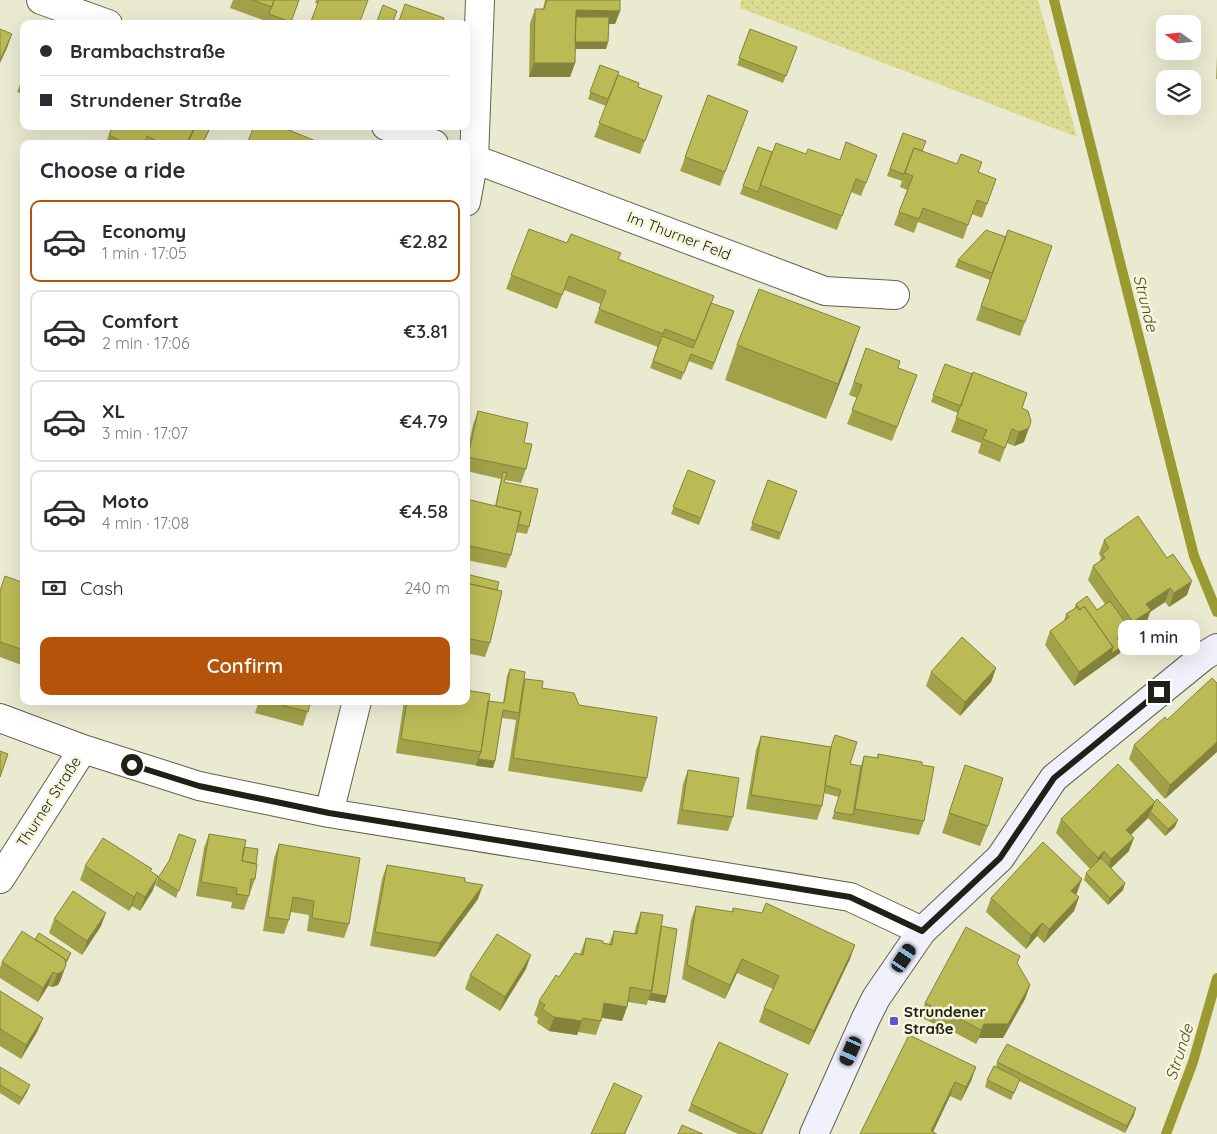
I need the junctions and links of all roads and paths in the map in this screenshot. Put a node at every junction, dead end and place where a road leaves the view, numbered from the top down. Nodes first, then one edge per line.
1 (41, 0) edge
2 (480, 0) edge
3 (97, 20) edge
4 (397, 130) edge
5 (423, 140) edge
6 (470, 157) edge
7 (895, 295) dead end
8 (1210, 652) edge
9 (356, 705) edge
10 (0, 718) edge
11 (83, 750) junction
12 (329, 813) junction
13 (0, 879) edge
14 (922, 931) junction
15 (814, 1134) edge

1 - 3 street
2 - 6 street
4 - 5 street
6 - 7 street, Im Thurner Feld
8 - 14 street
9 - 12 street
10 - 11 street
11 - 12 street
11 - 13 street, Thurner Straße
12 - 14 street
14 - 15 street

